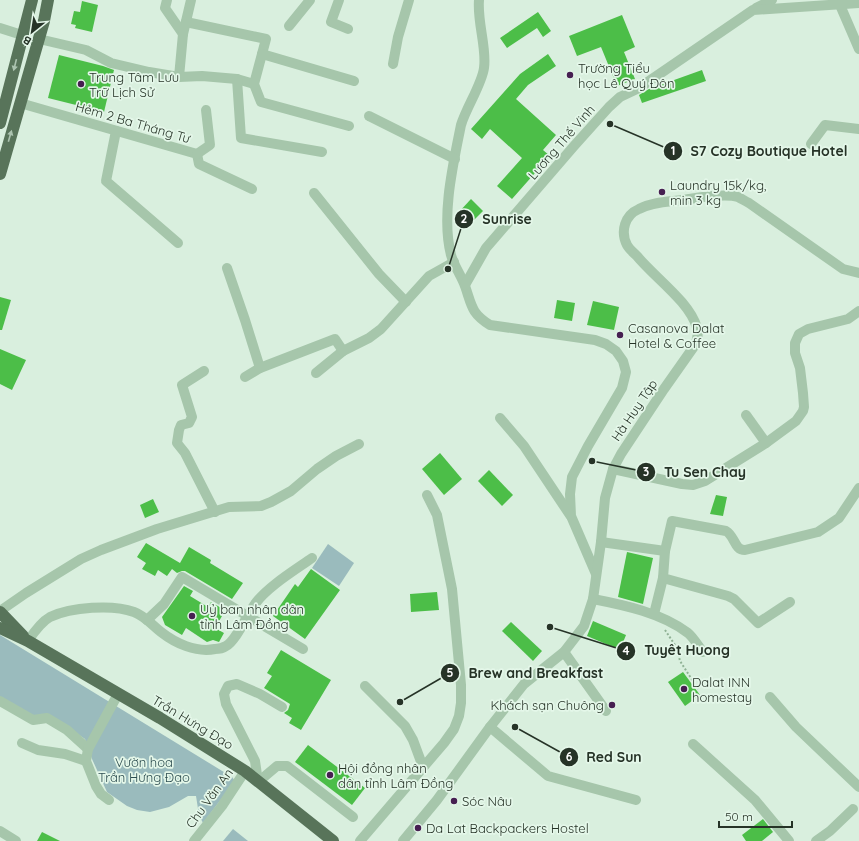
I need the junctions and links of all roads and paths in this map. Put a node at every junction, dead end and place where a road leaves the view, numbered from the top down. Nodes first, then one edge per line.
1 (32, 0) edge
2 (48, 0) edge
3 (167, 0) edge
4 (192, 0) edge
5 (310, 0) edge
6 (339, 0) edge
7 (409, 0) edge
8 (479, 0) edge
9 (772, 0) edge
10 (859, 3) edge
11 (840, 5) junction
12 (753, 10) junction
13 (28, 17) junction
14 (44, 21) junction
15 (186, 22) junction
16 (289, 26) dead end
17 (0, 28) edge
18 (348, 29) dead end
19 (183, 34) junction
20 (22, 35) junction
21 (39, 39) junction
22 (859, 49) edge
23 (262, 54) junction
24 (393, 64) dead end
25 (180, 77) junction
26 (237, 80) junction
27 (354, 81) dead end
28 (254, 84) junction
29 (20, 103) junction
30 (206, 110) dead end
31 (369, 116) dead end
32 (0, 124) edge
33 (348, 126) dead end
34 (859, 129) edge
35 (116, 131) junction
36 (811, 144) dead end
37 (322, 152) dead end
38 (197, 154) junction
39 (455, 159) junction
40 (0, 174) edge
41 (252, 189) dead end
42 (314, 193) dead end
43 (178, 243) dead end
44 (454, 262) junction
45 (227, 268) dead end
46 (859, 273) edge
47 (465, 284) junction
48 (406, 302) junction
49 (859, 311) edge
50 (343, 351) junction
51 (260, 368) junction
52 (204, 370) dead end
53 (316, 373) dead end
54 (245, 377) dead end
55 (746, 415) dead end
56 (500, 418) dead end
57 (766, 443) junction
58 (359, 444) dead end
59 (613, 469) junction
60 (859, 488) edge
61 (427, 495) dead end
62 (215, 512) junction
63 (571, 516) junction
64 (601, 542) junction
65 (664, 551) junction
66 (312, 558) dead end
67 (596, 574) junction
68 (663, 578) junction
69 (593, 599) junction
70 (790, 602) dead end
71 (0, 612) edge
72 (654, 614) junction
73 (247, 617) junction
74 (147, 620) junction
75 (0, 628) edge
76 (28, 641) junction
77 (302, 649) dead end
78 (564, 652) junction
79 (703, 652) dead end
80 (365, 686) dead end
81 (698, 690) dead end
82 (118, 694) junction
83 (770, 697) dead end
84 (0, 701) edge
85 (282, 707) dead end
86 (606, 711) dead end
87 (490, 727) junction
88 (22, 743) dead end
89 (693, 744) dead end
90 (88, 749) junction
91 (86, 761) junction
92 (423, 767) junction
93 (245, 771) junction
94 (258, 782) junction
95 (859, 787) edge
96 (109, 800) dead end
97 (636, 800) dead end
98 (853, 809) dead end
99 (353, 817) dead end
100 (0, 831) edge
101 (16, 841) edge
102 (194, 841) edge
103 (333, 841) edge
104 (360, 841) edge
105 (403, 841) edge
106 (789, 841) edge
107 (816, 841) edge

1 - 13 main road
2 - 14 main road
3 - 19 street
4 - 15 street
5 - 16 street
6 - 18 street
7 - 24 street
8 - 39 street
9 - 12 street, Lương Thế Vinh
10 - 11 street
11 - 12 street
11 - 22 street
12 - 47 street, Lương Thế Vinh
13 - 14 main road
13 - 20 main road
14 - 21 main road
15 - 19 street
15 - 23 street
17 - 20 street
19 - 25 street
20 -> 32 main road
21 - 25 street
21 - 29 main road
23 - 27 street
23 - 28 street
25 - 26 street
26 - 28 street
26 - 37 street
28 - 33 street
29 - 35 street, Hẻm 2 Ba Tháng Tư
40 -> 29 main road
30 - 38 street
31 - 39 street
34 - 36 street
35 - 38 street, Hẻm 2 Ba Tháng Tư
35 - 43 street
38 - 41 street, Hẻm 2 Ba Tháng Tư
39 - 44 street
42 - 48 street
44 - 47 street
44 - 48 street
45 - 51 street
46 - 59 street, Hà Huy Tập
47 - 63 street
48 - 50 street
49 - 57 street
50 - 51 street
50 - 53 street
51 - 54 street
52 - 62 street
55 - 57 street
56 - 63 street
57 - 59 street
58 - 62 street
59 - 64 street, Hà Huy Tập
60 - 65 street
61 - 92 street
62 - 71 street
63 - 67 street
64 - 65 street
64 - 67 street, Hà Huy Tập
65 - 68 street
66 - 73 street
67 - 69 street, Hà Huy Tập
68 - 70 street
68 - 72 street
69 - 72 street
69 - 78 street, Hà Huy Tập
71 - 76 main road, Trần Hưng Đạo
72 - 79 street
72 - 81 path
73 - 74 street
73 - 74 street
73 - 77 street
74 - 76 street
75 - 76 main road, Trần Hưng Đạo
76 - 82 main road, Trần Hưng Đạo
78 - 86 street
78 - 87 street, Hà Huy Tập
80 - 92 street
82 - 90 street
82 - 93 main road, Trần Hưng Đạo
83 - 95 street
84 - 90 street
85 - 94 street
87 - 97 street
87 - 105 street, Hà Huy Tập
88 - 91 street
89 - 106 street
90 - 91 street
91 - 96 street
92 - 104 street
93 - 94 main road, Trần Hưng Đạo
93 - 102 street, Chu Văn An
94 - 99 street
94 - 103 main road, Trần Hưng Đạo
98 - 107 street
100 - 101 street

